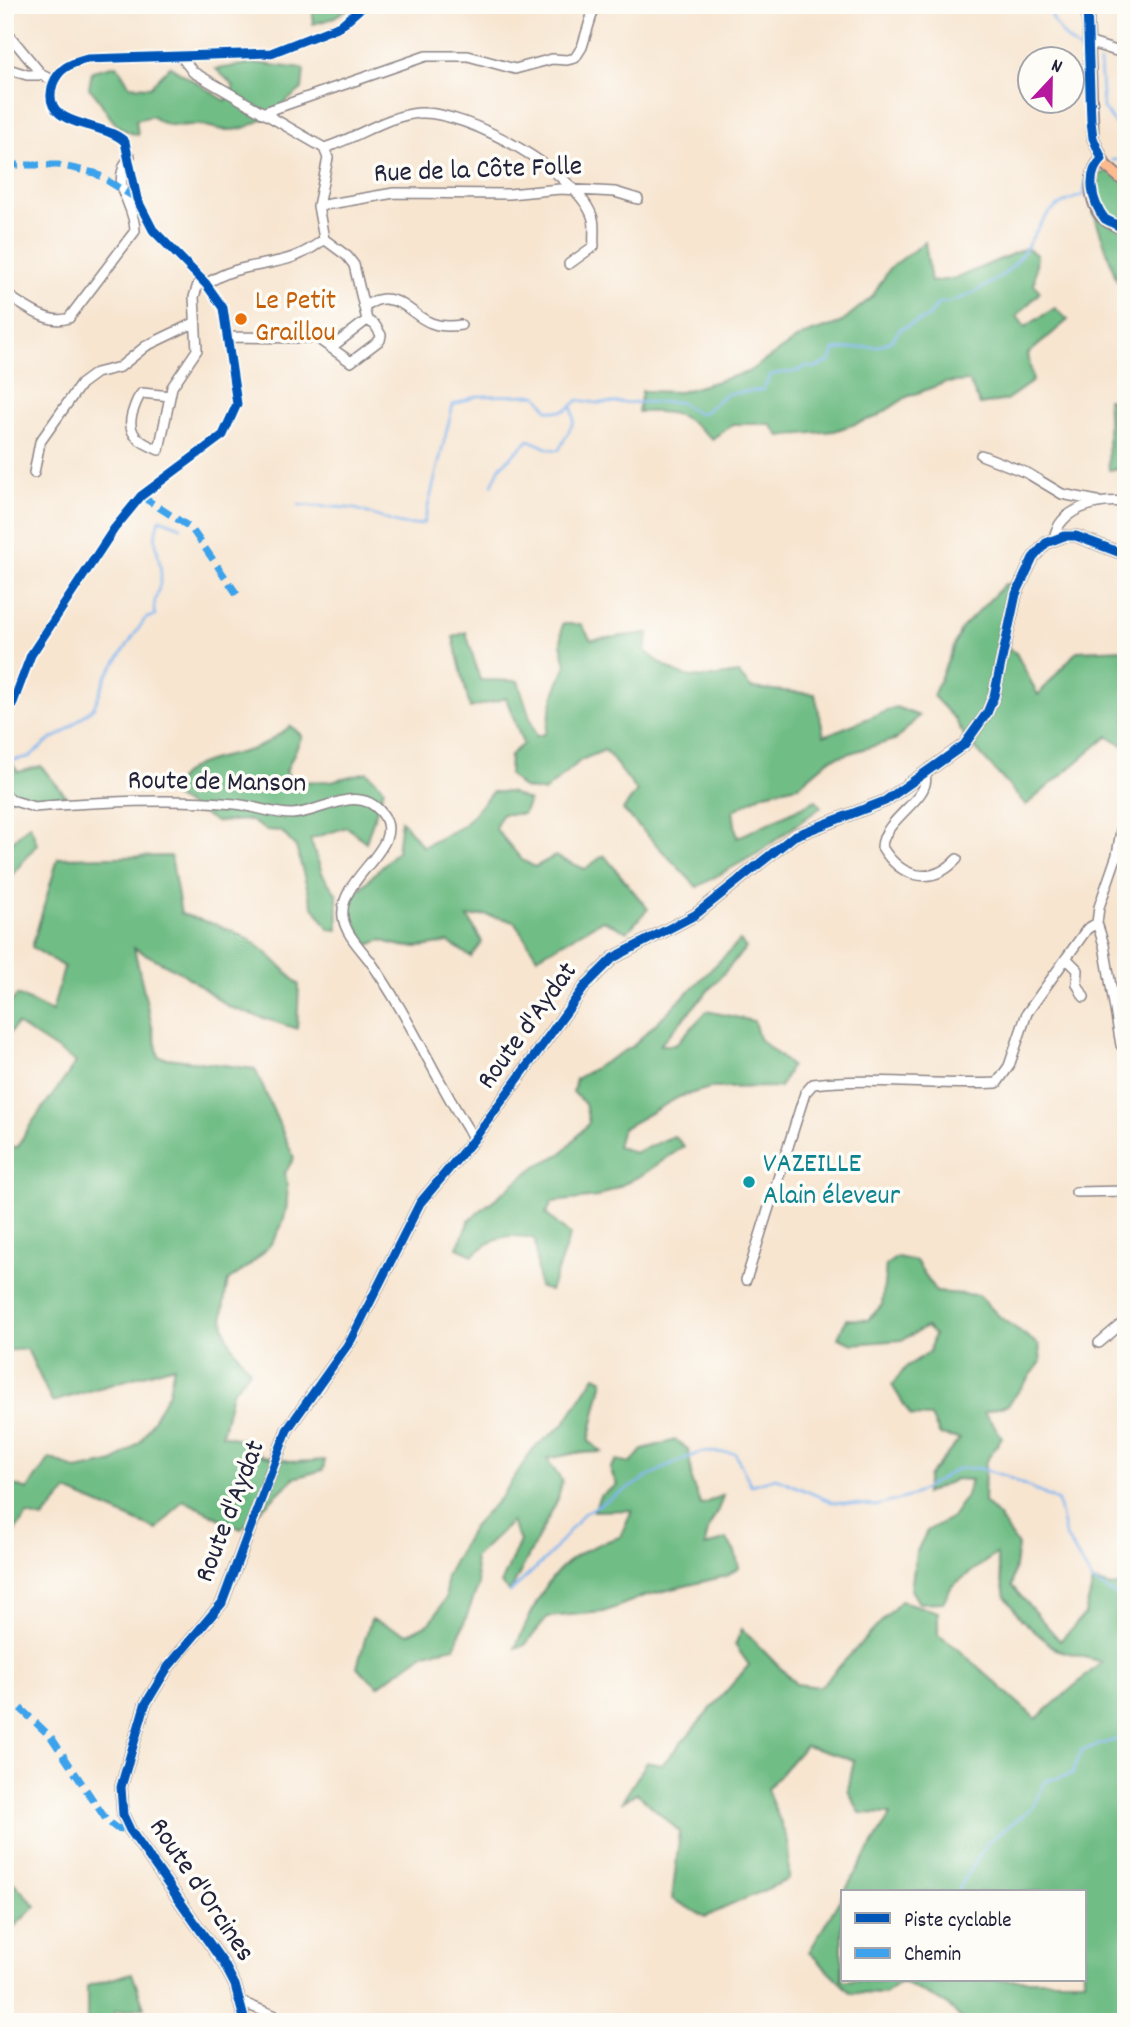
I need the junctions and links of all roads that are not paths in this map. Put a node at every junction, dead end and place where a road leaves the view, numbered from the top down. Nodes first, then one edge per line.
1 (365, 5) edge
2 (595, 5) edge
3 (1087, 5) edge
4 (5, 30) edge
5 (1091, 43) junction
6 (1126, 54) edge
7 (181, 56) junction
8 (5, 68) edge
9 (42, 75) junction
10 (54, 81) junction
11 (262, 113) junction
12 (324, 148) junction
13 (130, 156) junction
14 (1102, 159) junction
15 (1126, 183) edge
16 (572, 190) junction
17 (638, 199) dead end
18 (318, 206) junction
19 (1126, 230) edge
20 (324, 239) junction
21 (569, 264) dead end
22 (203, 281) junction
23 (5, 294) edge
24 (364, 306) junction
25 (367, 320) junction
26 (194, 323) junction
27 (461, 325) dead end
28 (229, 337) junction
29 (332, 347) junction
30 (170, 396) junction
31 (981, 455) dead end
32 (34, 473) dead end
33 (1097, 501) junction
34 (1126, 502) edge
35 (1054, 539) junction
36 (1126, 555) edge
37 (5, 724) edge
38 (926, 775) junction
39 (5, 794) edge
40 (1126, 800) edge
41 (957, 859) dead end
42 (1097, 923) junction
43 (1066, 958) junction
44 (1084, 997) dead end
45 (1126, 1052) edge
46 (474, 1139) junction
47 (1126, 1191) edge
48 (1076, 1192) dead end
49 (746, 1280) dead end
50 (1126, 1320) edge
51 (1099, 1343) dead end
52 (145, 1705) joint
53 (241, 2002) junction
54 (245, 2022) edge
55 (290, 2022) edge

1 - 7 street
2 - 11 street
3 - 5 main road
4 - 9 street
5 - 6 street
5 - 14 main road
7 - 10 street
7 - 11 street
8 - 9 street
9 - 10 street
10 - 13 street
11 - 12 street
12 - 16 street
12 - 18 street
13 - 22 street
13 - 23 street
14 - 15 main road
14 - 19 main road
16 - 17 street, Rue de la Côte Folle
16 - 18 street, Rue de la Côte Folle
16 - 21 street
18 - 20 street
20 - 22 street
20 - 24 street
22 - 26 street
22 - 28 street
24 - 25 street
24 - 27 street
25 - 29 street
25 - 29 street
26 - 30 street
26 - 32 street
28 - 29 street
28 - 37 street
30 - 30 street
31 - 33 street
33 - 34 street
33 - 35 street
35 - 36 main road
35 - 38 main road, Route d'Aydat
38 - 41 street
38 - 46 main road, Route d'Aydat
39 - 46 street, Route de Manson
40 - 42 street
42 - 43 street
42 - 45 street
43 - 44 street
43 - 49 street
46 - 52 main road, Route d'Aydat
47 - 48 street
50 - 51 street
52 - 53 main road, Route d'Orcines
53 - 54 main road, Route d'Orcines
53 - 55 street

